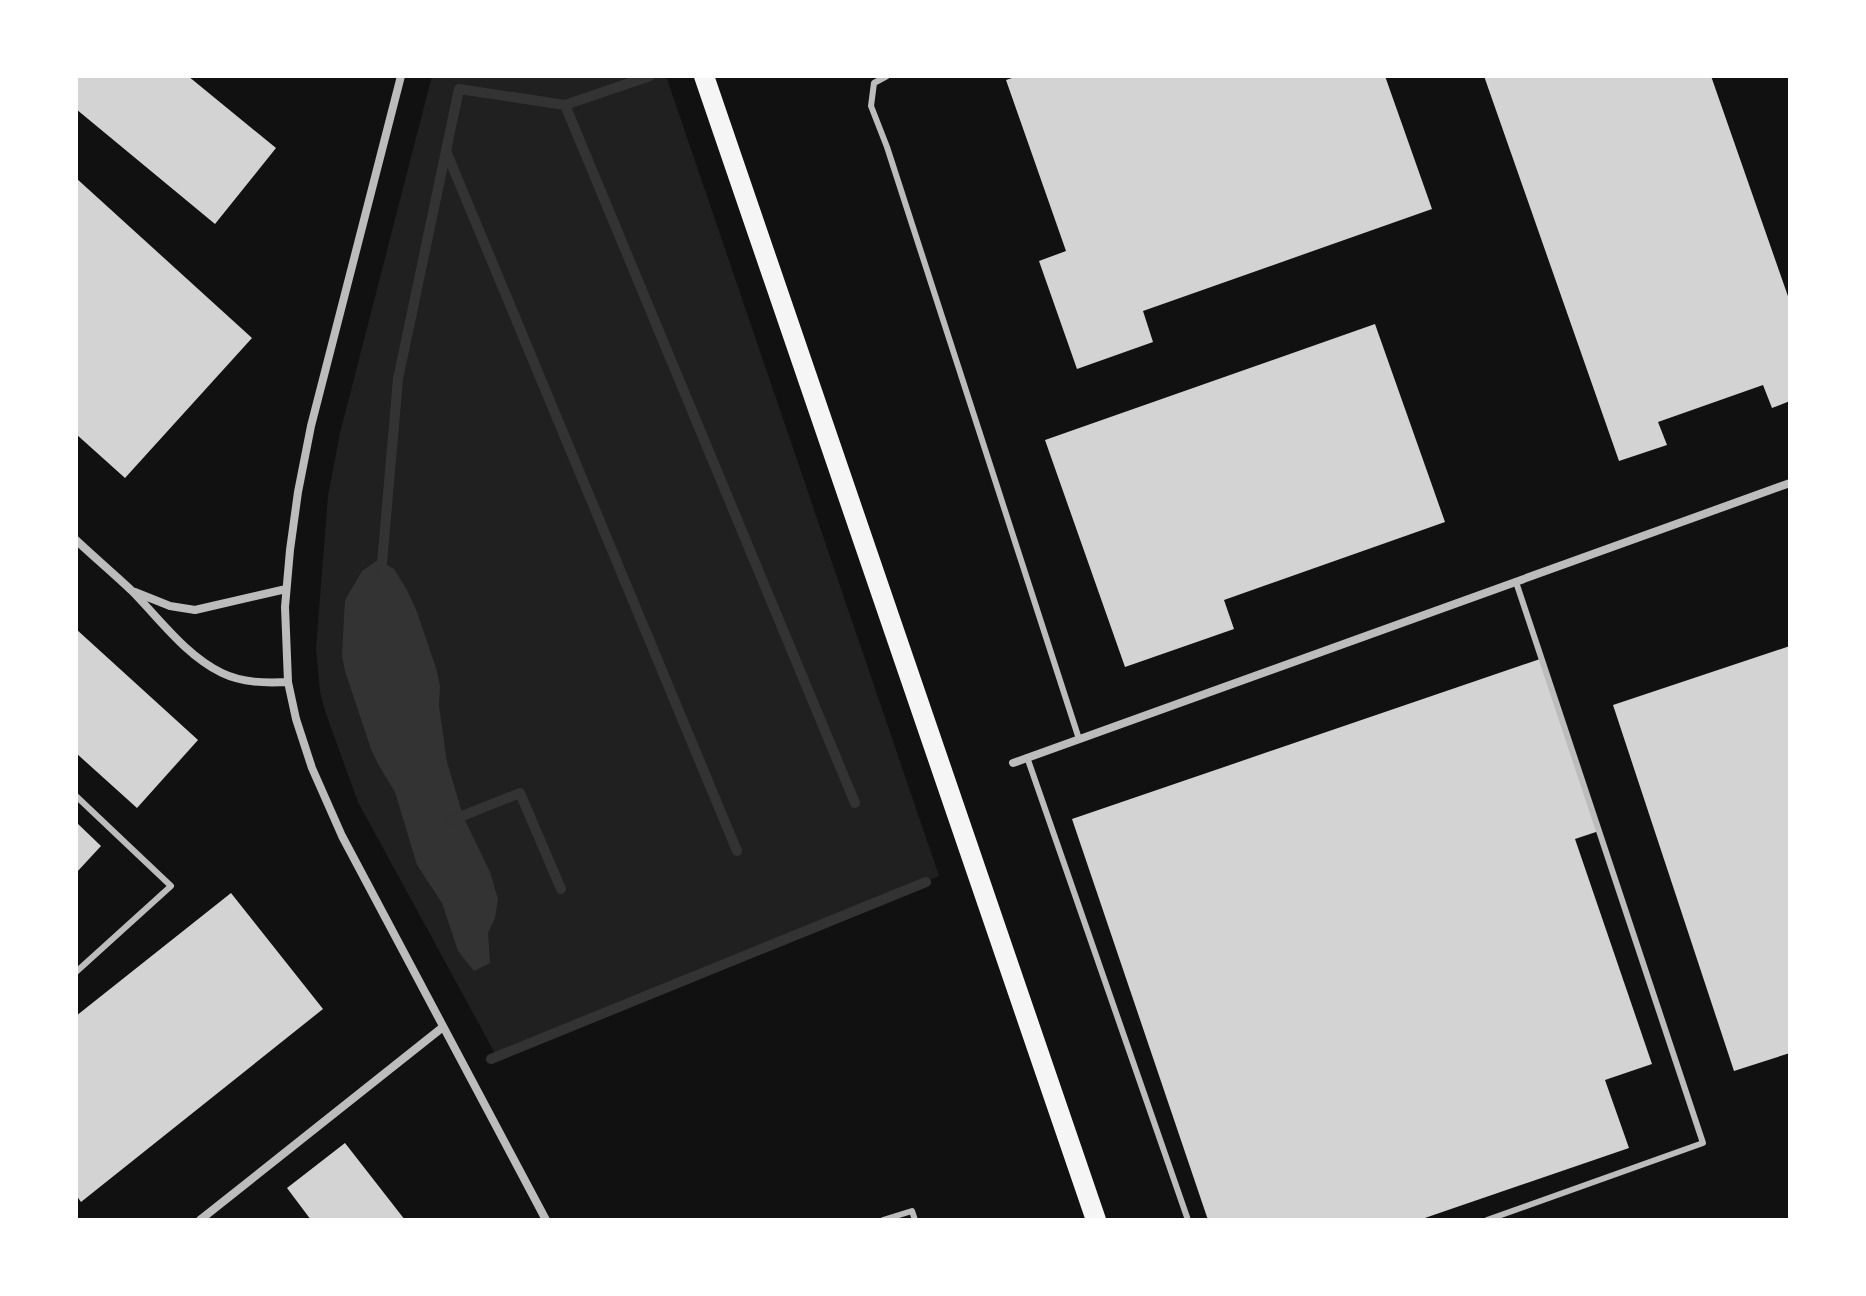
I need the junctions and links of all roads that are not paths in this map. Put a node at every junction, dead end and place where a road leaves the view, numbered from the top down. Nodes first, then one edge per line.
1 (401, 76) edge
2 (704, 76) edge
3 (887, 76) edge
4 (1790, 483) edge
5 (76, 540) edge
6 (1516, 582) junction
7 (286, 589) junction
8 (131, 590) junction
9 (288, 682) junction
10 (1079, 739) junction
11 (1027, 757) junction
12 (1013, 763) dead end
13 (76, 796) edge
14 (76, 972) edge
15 (443, 1027) junction
16 (200, 1220) edge
17 (546, 1220) edge
18 (883, 1220) edge
19 (915, 1220) edge
20 (1096, 1220) edge
21 (1188, 1220) edge
22 (1487, 1220) edge

1 - 7 street
2 - 20 main road
3 - 10 lane
4 - 6 street
5 - 8 street
6 - 10 street
6 - 22 lane
7 - 8 street
7 - 9 street
8 - 9 street
9 - 15 street
10 - 11 street
11 - 12 street
11 - 21 lane
13 - 14 lane
15 - 16 street
15 - 17 street
18 - 19 lane

